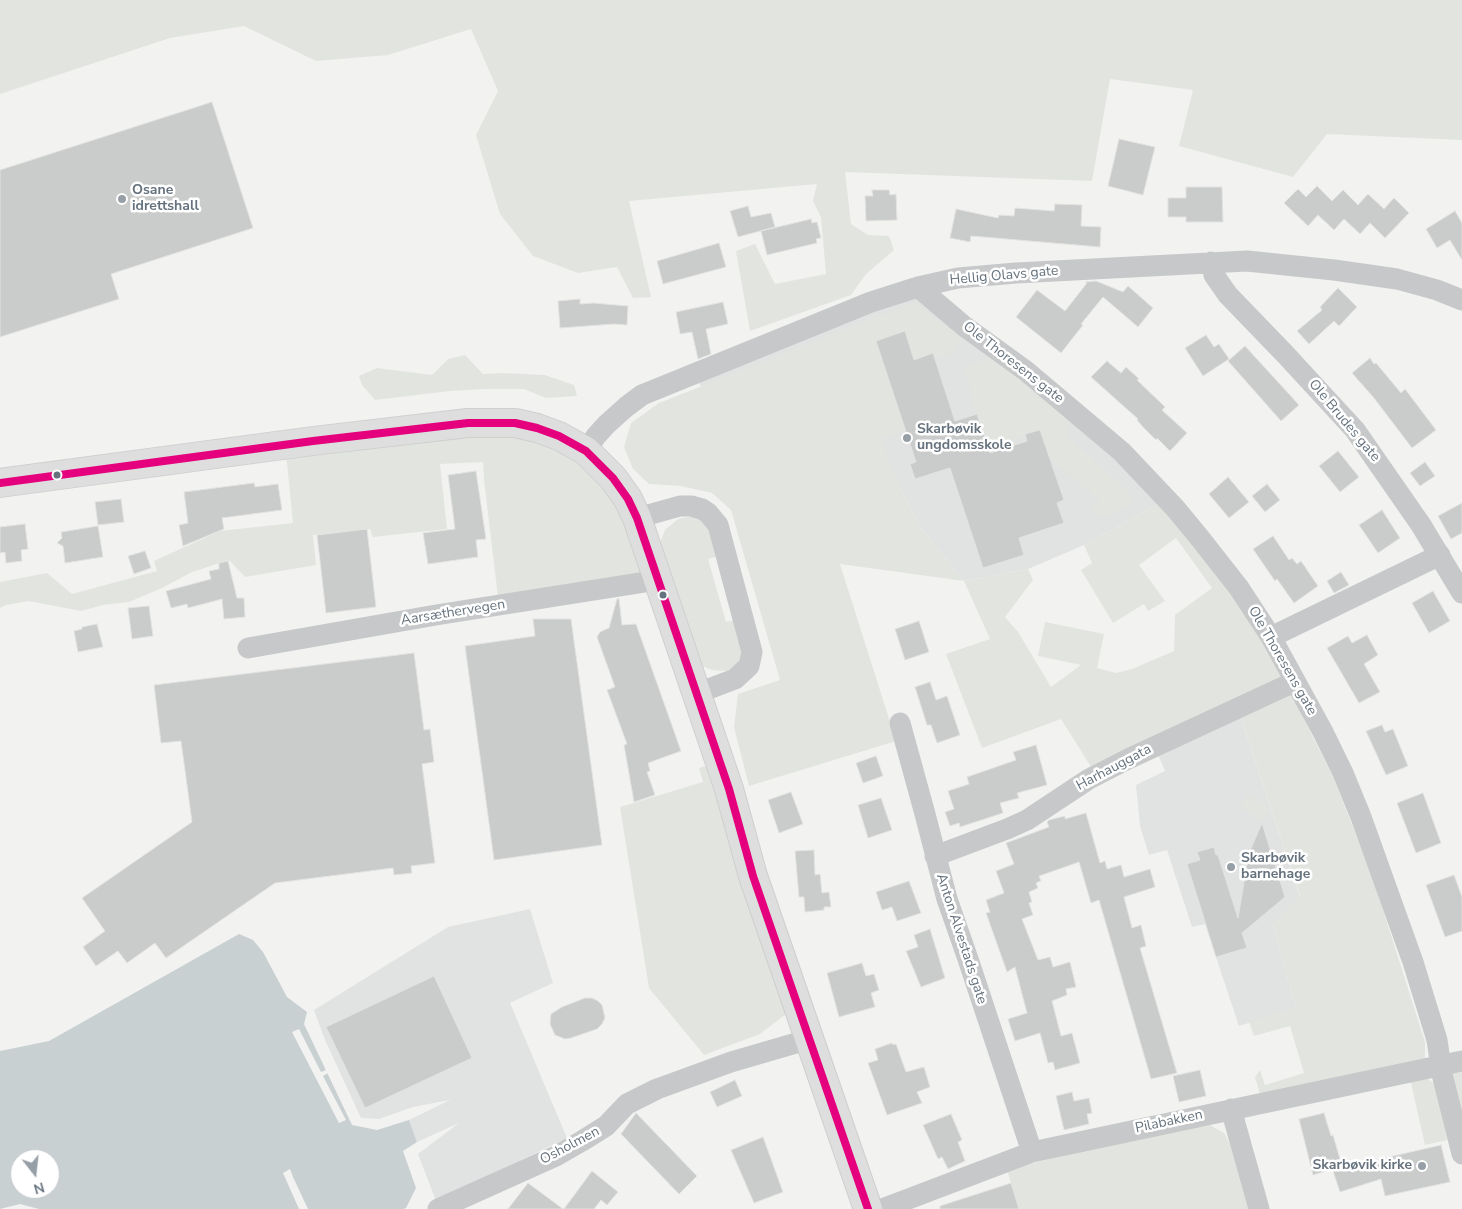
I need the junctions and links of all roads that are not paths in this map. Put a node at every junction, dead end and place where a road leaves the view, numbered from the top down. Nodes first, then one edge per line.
1 (1212, 262) junction
2 (918, 287) junction
3 (1462, 300) edge
4 (586, 451) junction
5 (0, 483) edge
6 (637, 518) junction
7 (1440, 555) junction
8 (658, 580) junction
9 (1462, 593) edge
10 (1271, 637) junction
11 (248, 648) dead end
12 (1294, 682) junction
13 (698, 693) junction
14 (900, 723) dead end
15 (935, 856) junction
16 (810, 1039) junction
17 (1462, 1061) edge
18 (1440, 1065) junction
19 (1231, 1109) junction
20 (1032, 1152) junction
21 (1462, 1154) edge
22 (438, 1209) edge
23 (868, 1209) edge
24 (882, 1209) edge
25 (1258, 1209) edge

1 - 2 street, Hellig Olavs gate
1 - 3 street, Hellig Olavs gate
1 - 7 street, Ole Brudes gate
2 - 4 street, Hellig Olavs gate
2 - 10 street, Ole Thoresens gate
4 - 5 main road
4 - 6 main road
6 - 8 main road
6 - 13 street
7 - 9 street, Ole Brudes gate
7 - 10 street
8 - 11 street, Aarsæthervegen
8 - 13 main road
10 - 12 street, Ole Thoresens gate
12 - 15 street, Harhauggata
12 - 18 street, Ole Thoresens gate
13 - 16 main road
14 - 15 street, Anton Alvestads gate
15 - 20 street, Anton Alvestads gate
16 - 22 street, Osholmen
16 - 23 main road
17 - 18 street, Pilabakken
18 - 19 street, Pilabakken
18 - 21 street, Ole Thoresens gate
19 - 20 street, Pilabakken
19 - 25 street
20 - 24 street, Pilabakken

